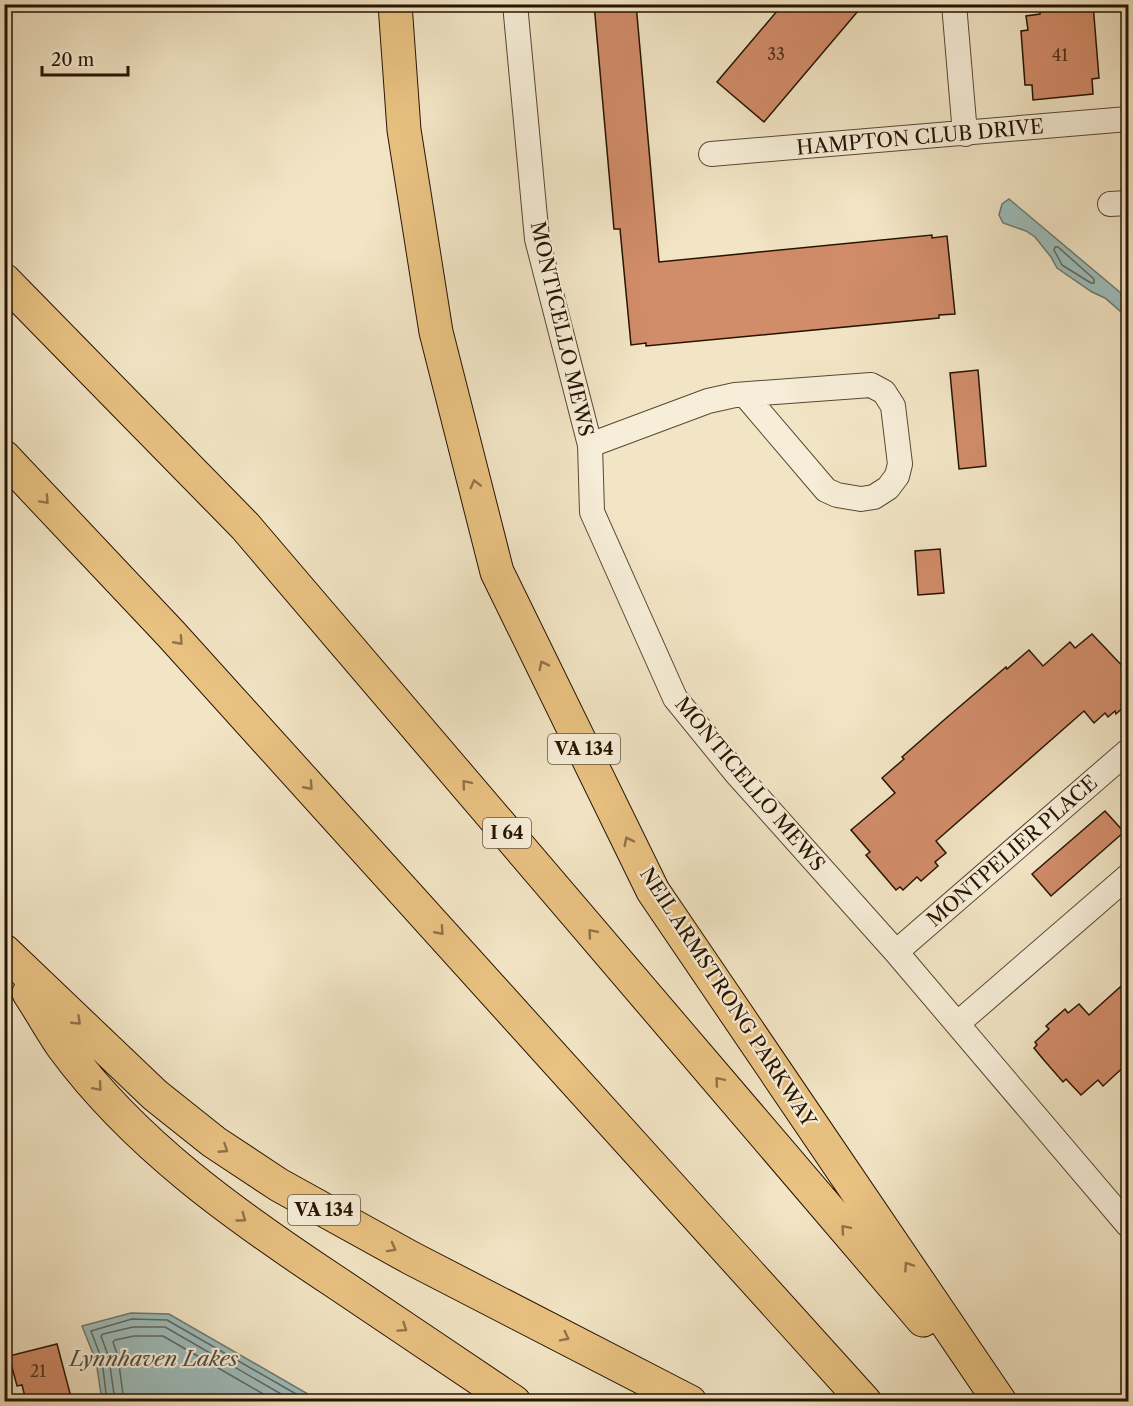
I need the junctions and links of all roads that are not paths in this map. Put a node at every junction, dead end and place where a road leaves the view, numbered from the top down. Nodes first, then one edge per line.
1 (394, 4) edge
2 (515, 4) edge
3 (954, 4) edge
4 (1128, 119) edge
5 (965, 134) junction
6 (711, 154) dead end
7 (4, 280) edge
8 (746, 395) junction
9 (590, 445) junction
10 (4, 457) edge
11 (1128, 751) edge
12 (1128, 876) edge
13 (4, 952) edge
14 (896, 952) junction
15 (957, 1024) junction
16 (1128, 1224) edge
17 (514, 1401) edge
18 (690, 1401) edge
19 (865, 1401) edge
20 (993, 1401) edge
21 (1000, 1401) edge

21 -> 1 highway, NEIL ARMSTRONG PARKWAY / VA 134
2 - 9 street, MONTICELLO MEWS
3 - 5 street
4 - 5 street, HAMPTON CLUB DRIVE
5 - 6 street, HAMPTON CLUB DRIVE
20 -> 7 highway, I 64
8 - 8 street
8 - 9 street
9 - 14 street, MONTICELLO MEWS
10 -> 19 highway
11 - 14 street, MONTPELIER PLACE
12 - 15 street
13 -> 17 highway
13 -> 18 highway, VA 134
14 - 15 street, MONTICELLO MEWS
15 - 16 street, MONTICELLO MEWS

